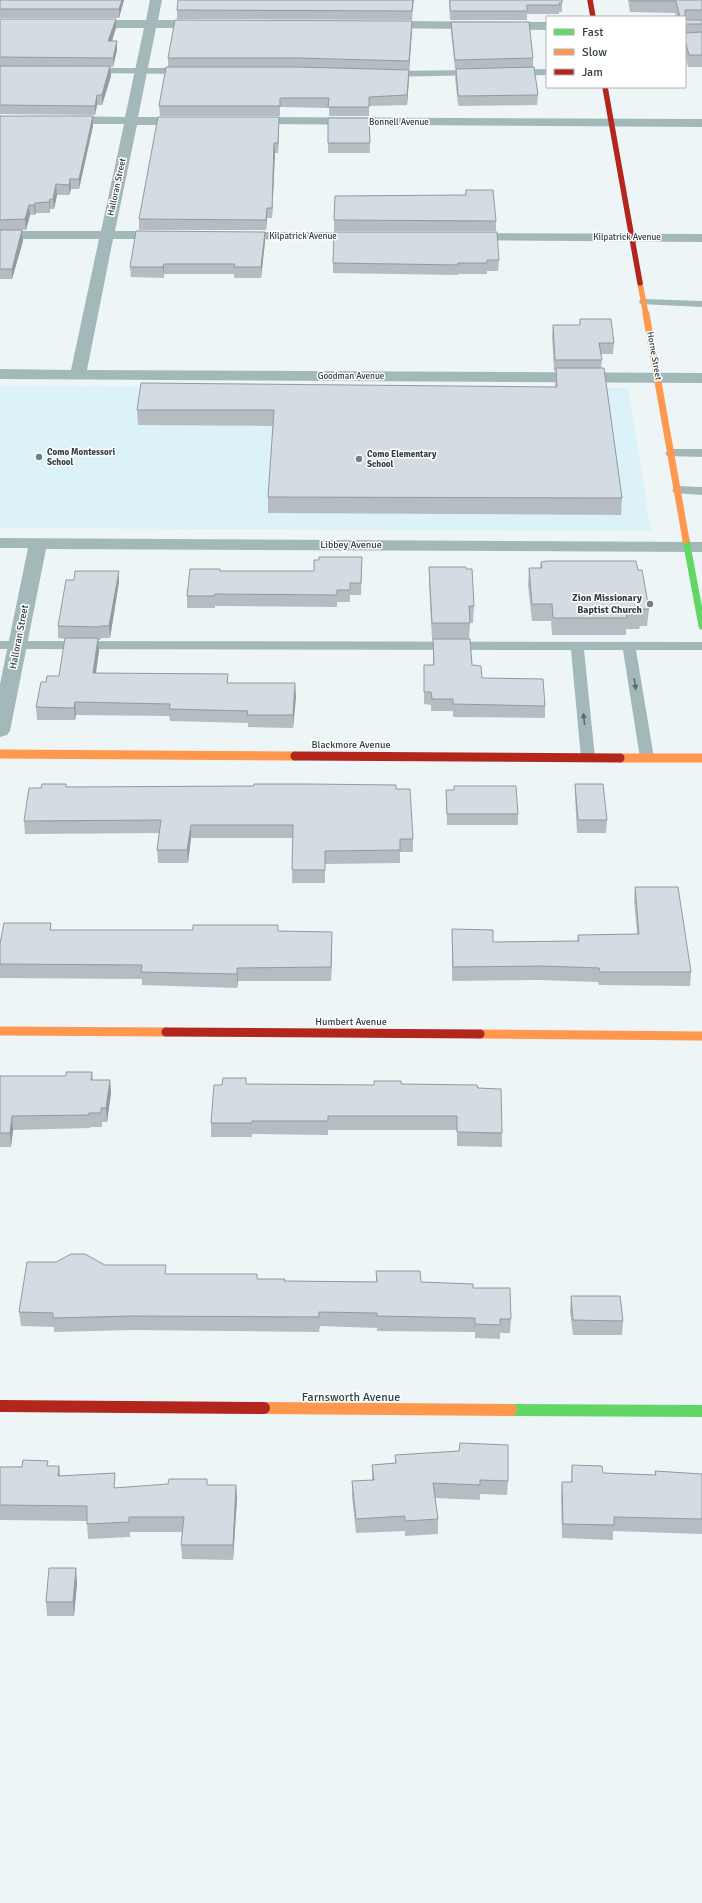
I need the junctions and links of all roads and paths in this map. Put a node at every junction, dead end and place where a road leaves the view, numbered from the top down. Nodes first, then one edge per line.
1 (156, 0) edge
2 (590, 0) edge
3 (593, 16) edge
4 (72, 24) edge
5 (151, 24) junction
6 (215, 24) edge
7 (373, 25) edge
8 (546, 26) edge
9 (79, 71) edge
10 (142, 71) junction
11 (196, 71) edge
12 (546, 72) edge
13 (486, 73) edge
14 (501, 73) edge
15 (379, 74) edge
16 (605, 88) edge
17 (54, 120) edge
18 (131, 121) junction
19 (202, 121) edge
20 (234, 121) edge
21 (612, 123) junction
22 (702, 123) edge
23 (0, 234) edge
24 (107, 235) junction
25 (179, 235) edge
26 (218, 236) edge
27 (378, 236) edge
28 (457, 236) edge
29 (632, 237) junction
30 (702, 238) edge
31 (644, 302) junction
32 (702, 304) edge
33 (0, 374) edge
34 (78, 375) junction
35 (658, 378) junction
36 (702, 378) edge
37 (671, 453) junction
38 (702, 453) edge
39 (678, 490) junction
40 (702, 491) edge
41 (0, 544) edge
42 (38, 544) junction
43 (695, 547) edge
44 (702, 626) edge
45 (9, 645) edge
46 (577, 646) junction
47 (629, 646) junction
48 (702, 646) edge
49 (0, 731) edge
50 (0, 754) edge
51 (588, 758) junction
52 (647, 758) junction
53 (702, 758) edge
54 (0, 1031) edge
55 (702, 1036) edge
56 (0, 1406) edge
57 (702, 1411) edge

1 - 5 street, Halloran Street
2 - 3 street
4 - 5 street
5 - 6 street
5 - 10 street, Halloran Street
7 - 8 street
9 - 10 lane
10 - 11 lane
10 - 18 street, Halloran Street
12 - 14 lane
13 - 15 lane
16 - 21 street, Horne Street
17 - 18 street
18 - 19 street
18 - 24 street, Halloran Street
20 - 21 street, Bonnell Avenue
21 - 22 street, Bonnell Avenue
21 - 29 street, Horne Street
23 - 24 street
24 - 25 street
24 - 34 street, Halloran Street
26 - 27 street, Kilpatrick Avenue
28 - 29 street, Kilpatrick Avenue
29 - 30 street, Kilpatrick Avenue
29 - 31 street, Horne Street
31 - 32 lane
31 - 35 street, Horne Street
33 - 34 street, Goodman Avenue
34 - 35 street, Goodman Avenue
35 - 36 street, Goodman Avenue
35 - 37 street, Horne Street
37 - 38 lane
37 - 39 street, Horne Street
39 - 40 lane
39 - 43 street, Horne Street
41 - 42 street, Libbey Avenue
42 - 43 street, Libbey Avenue
42 - 45 street, Halloran Street
43 - 44 street, Horne Street
45 - 46 lane
45 - 49 street, Halloran Street
46 - 47 lane
51 -> 46 lane
47 - 48 lane
47 -> 52 lane
50 - 51 street, Blackmore Avenue
51 - 52 street, Blackmore Avenue
52 - 53 street, Blackmore Avenue
54 - 55 street, Humbert Avenue
56 - 57 street, Farnsworth Avenue

